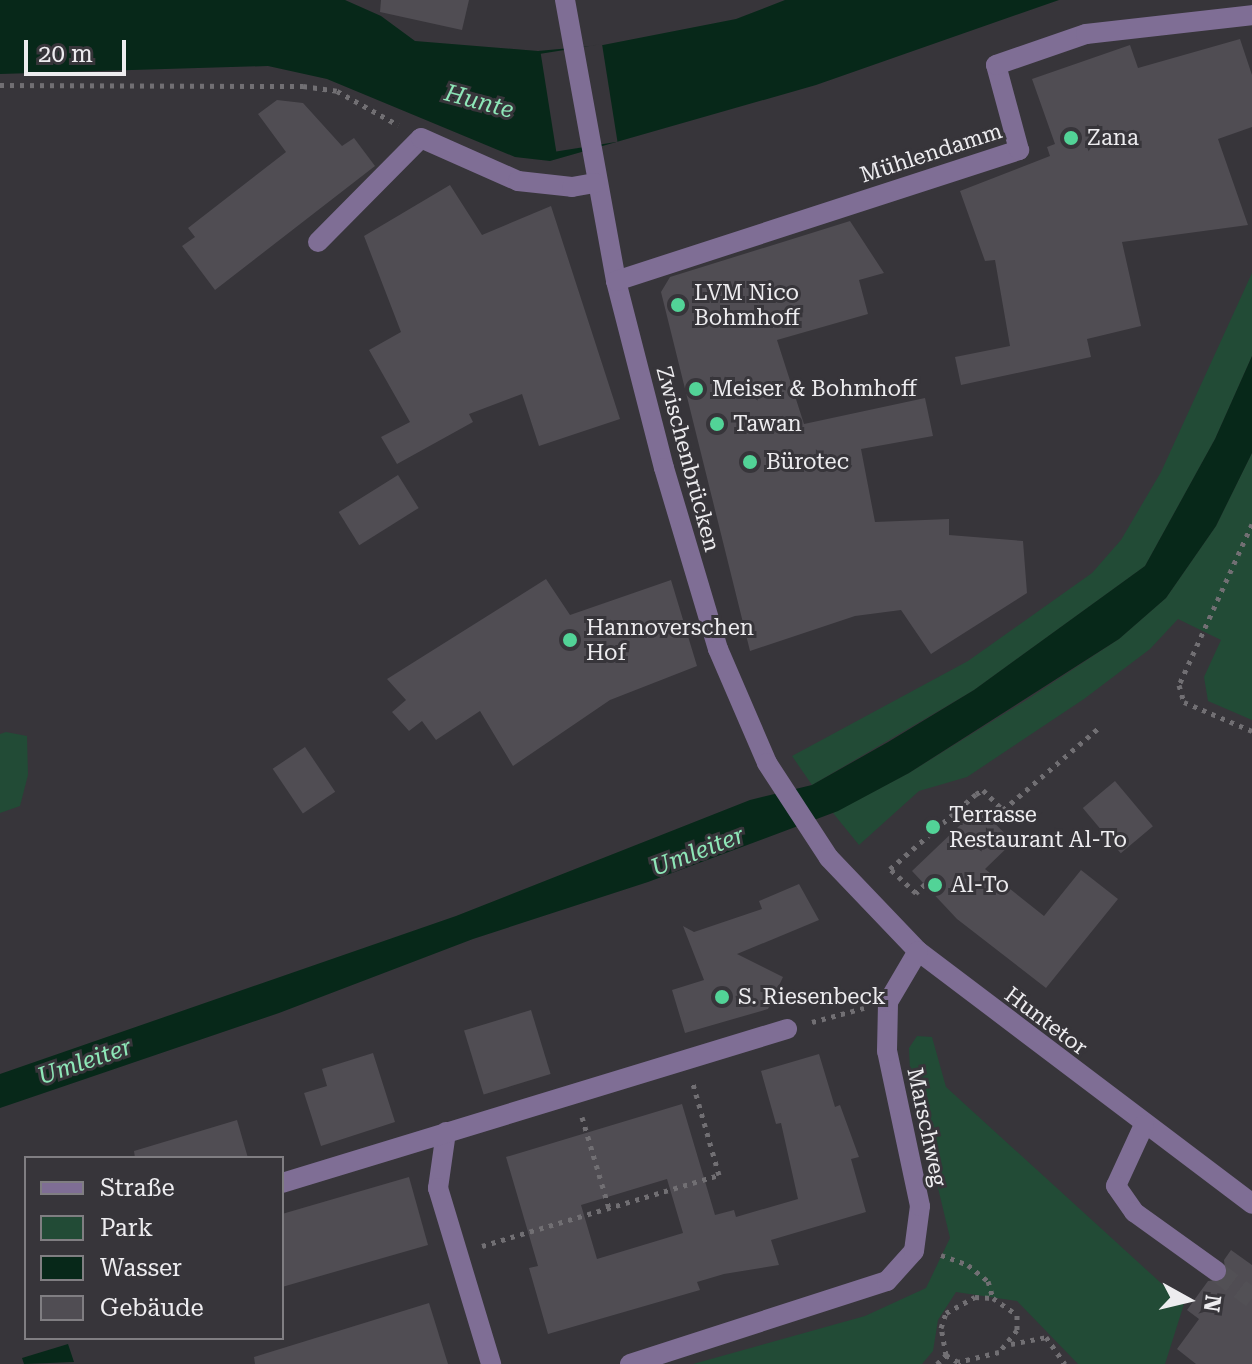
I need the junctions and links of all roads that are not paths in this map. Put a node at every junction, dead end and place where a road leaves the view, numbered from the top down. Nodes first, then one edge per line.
1 (565, 0) edge
2 (1252, 15) edge
3 (595, 183) junction
4 (318, 242) dead end
5 (616, 281) junction
6 (829, 858) joint
7 (918, 951) junction
8 (787, 1029) road end
9 (1144, 1125) junction
10 (446, 1132) junction
11 (284, 1182) edge
12 (1252, 1204) edge
13 (1216, 1271) tunnel mouth
14 (491, 1364) edge
15 (630, 1364) edge

1 - 3 street, Zwischenbrücken
2 - 5 street, Mühlendamm
3 - 4 street
3 - 5 street, Zwischenbrücken
5 - 6 street, Zwischenbrücken
6 - 7 street, Huntetor
7 - 9 street, Huntetor
7 - 15 street, Marschweg
8 - 10 street
9 - 12 street, Huntetor
9 - 13 street
10 - 11 street
10 - 14 street

